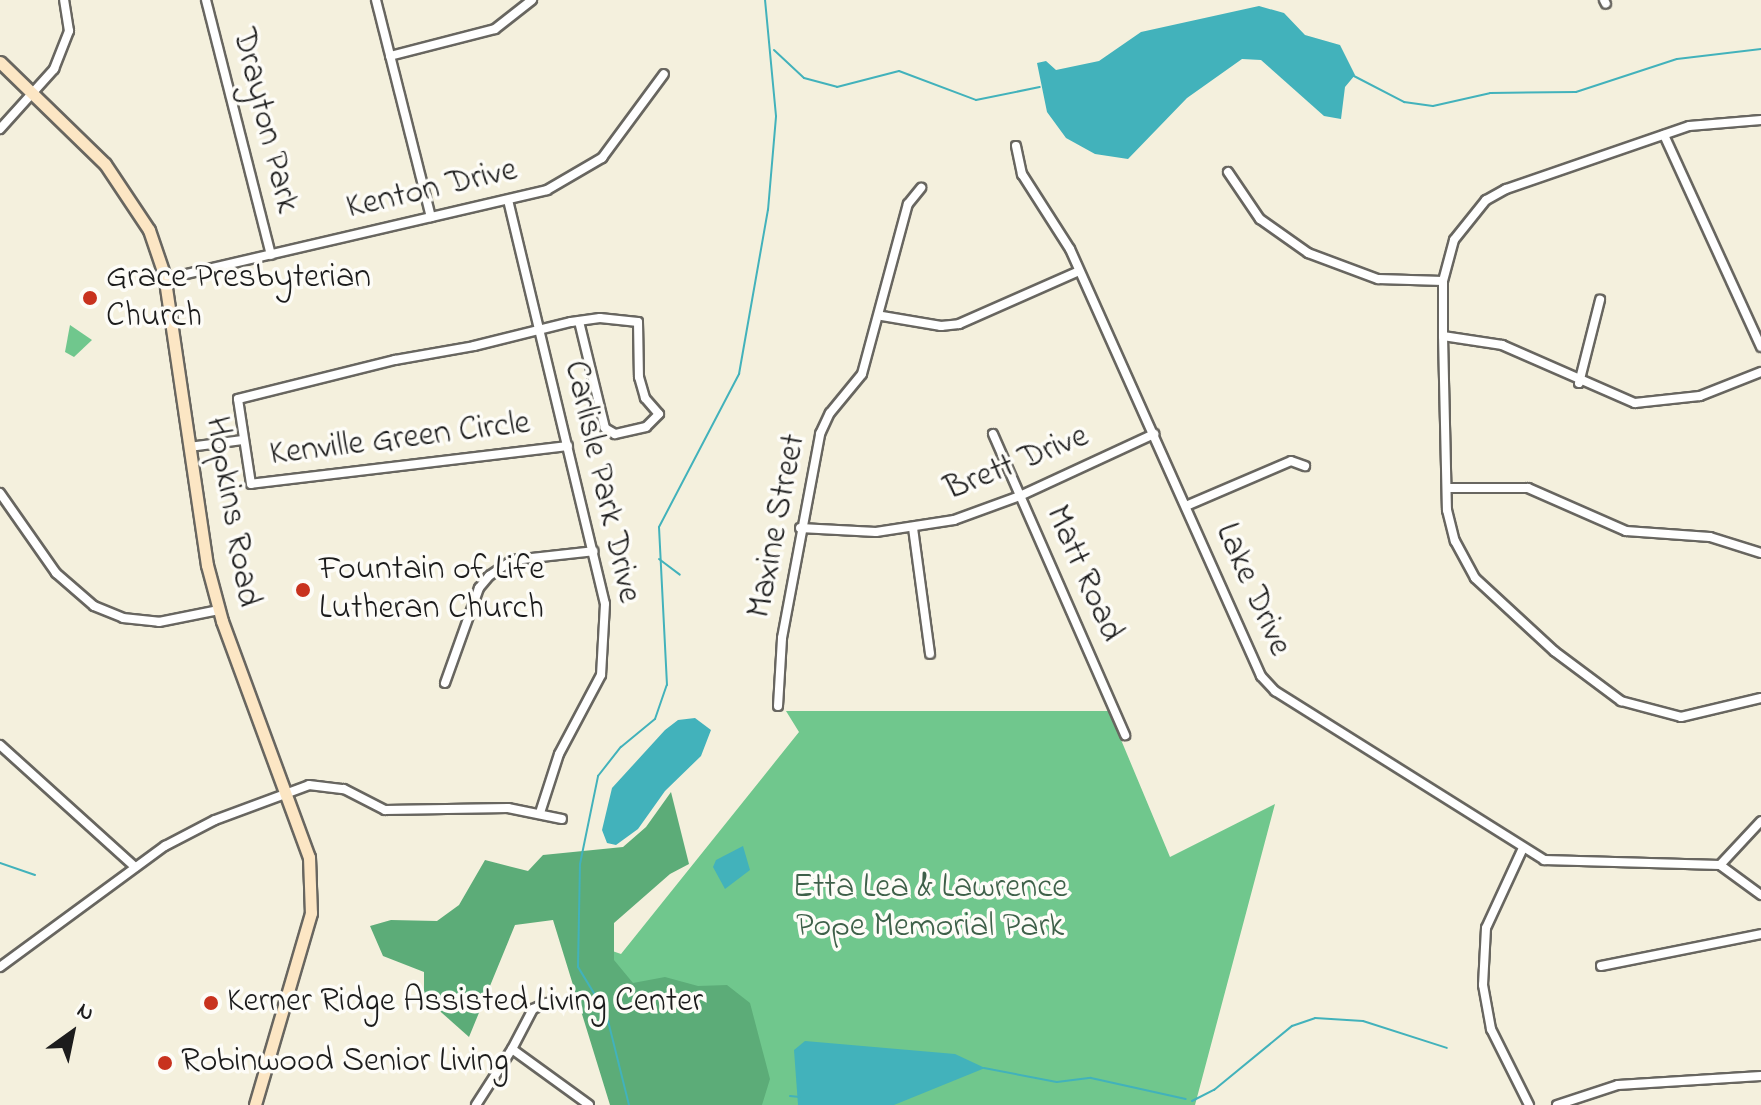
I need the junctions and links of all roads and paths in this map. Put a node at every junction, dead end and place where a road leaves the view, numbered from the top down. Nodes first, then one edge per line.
1 (64, 0) edge
2 (206, 0) edge
3 (376, 0) edge
4 (532, 0) edge
5 (390, 56) junction
6 (0, 62) edge
7 (664, 74) dead end
8 (34, 94) junction
9 (1761, 120) edge
10 (0, 129) edge
11 (1664, 135) junction
12 (1016, 146) dead end
13 (1228, 172) dead end
14 (921, 188) dead end
15 (508, 200) junction
16 (431, 217) junction
17 (271, 255) junction
18 (1079, 271) junction
19 (165, 279) junction
20 (1443, 281) junction
21 (1600, 300) dead end
22 (882, 316) junction
23 (579, 321) junction
24 (540, 330) junction
25 (1443, 336) junction
26 (1761, 347) edge
27 (1761, 372) edge
28 (1579, 383) junction
29 (993, 434) dead end
30 (1154, 434) junction
31 (243, 440) junction
32 (568, 446) junction
33 (189, 447) junction
34 (1305, 466) dead end
35 (1447, 488) junction
36 (0, 493) edge
37 (1020, 496) junction
38 (1186, 506) junction
39 (800, 528) junction
40 (913, 528) junction
41 (594, 551) junction
42 (1761, 553) edge
43 (219, 610) junction
44 (930, 654) dead end
45 (445, 683) dead end
46 (1761, 698) edge
47 (778, 706) dead end
48 (1125, 735) dead end
49 (0, 745) edge
50 (286, 792) junction
51 (540, 813) junction
52 (562, 819) dead end
53 (1761, 821) edge
54 (1523, 848) junction
55 (1720, 865) junction
56 (135, 867) junction
57 (1761, 895) edge
58 (1761, 934) edge
59 (1601, 966) dead end
60 (0, 967) edge
61 (546, 1003) dead end
62 (512, 1049) junction
63 (1761, 1076) edge
64 (255, 1105) edge
65 (476, 1105) edge
66 (589, 1105) edge
67 (1529, 1105) edge
68 (1557, 1105) edge

1 - 8 street
2 - 17 street, Drayton Park
3 - 5 street
4 - 5 street
5 - 16 street
6 - 8 main road, Hopkins Road
7 - 15 street, Kenton Drive
8 - 10 street
8 - 19 main road, Hopkins Road
9 - 11 street
11 - 20 street
11 - 26 street
12 - 18 street, Lake Drive
13 - 20 street
14 - 22 street, Maxine Street
15 - 16 street, Kenton Drive
15 - 24 street, Carlisle Park Drive
16 - 17 street, Kenton Drive
17 - 19 street, Kenton Drive
18 - 22 street
18 - 30 street, Lake Drive
19 - 33 main road, Hopkins Road
20 - 25 street
21 - 28 street
22 - 39 street, Maxine Street
23 - 23 street
23 - 24 street
24 - 31 street, Kenville Green Circle
24 - 32 street, Carlisle Park Drive
25 - 28 street
25 - 35 street
27 - 28 street
29 - 37 street, Matt Road
30 - 37 street, Brett Drive
30 - 38 street, Lake Drive
31 - 32 street, Kenville Green Circle
31 - 33 street
32 - 41 street, Carlisle Park Drive
33 - 43 main road, Hopkins Road
34 - 38 street
35 - 42 street
35 - 46 street
36 - 43 street
37 - 40 street, Brett Drive
37 - 48 street, Matt Road
38 - 54 street, Lake Drive
39 - 40 street, Brett Drive
39 - 47 street, Maxine Street
40 - 44 street
41 - 45 street
41 - 51 street, Carlisle Park Drive
43 - 50 main road, Hopkins Road
49 - 56 street
50 - 51 street
50 - 56 street
50 - 64 main road, Hopkins Road
51 - 52 street
53 - 55 street
54 - 55 street, Lake Drive
54 - 67 street
55 - 57 street
56 - 60 street
58 - 59 street
61 - 62 street
62 - 65 street
62 - 66 street
63 - 68 street

